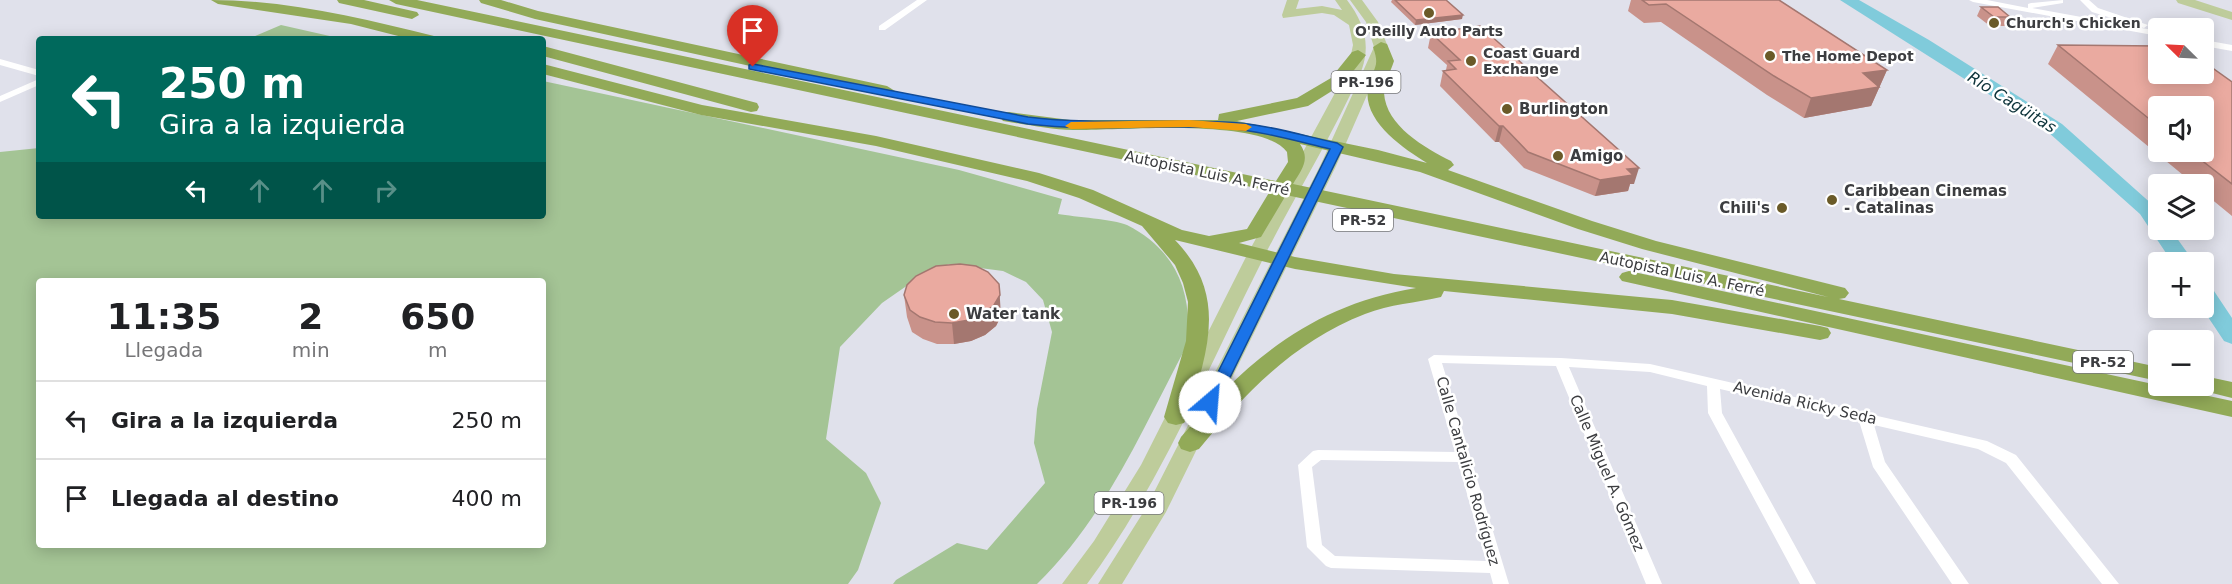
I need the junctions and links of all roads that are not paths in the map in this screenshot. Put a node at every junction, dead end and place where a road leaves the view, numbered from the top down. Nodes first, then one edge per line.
1 (218, 0) edge
2 (344, 0) edge
3 (396, 0) edge
4 (486, 0) edge
5 (923, 0) edge
6 (1293, 0) edge
7 (1341, 0) edge
8 (1356, 0) edge
9 (1364, 0) edge
10 (1973, 0) edge
11 (2001, 0) edge
12 (2076, 0) edge
13 (2084, 0) edge
14 (2182, 0) edge
15 (2205, 0) edge
16 (2060, 7) edge
17 (2232, 8) edge
18 (2075, 16) junction
19 (2232, 16) edge
20 (1372, 22) junction
21 (2145, 25) junction
22 (2148, 25) edge
23 (1356, 26) junction
24 (882, 28) dead end
25 (498, 31) edge
26 (2148, 32) edge
27 (417, 36) edge
28 (514, 36) edge
29 (522, 36) edge
30 (2214, 38) edge
31 (546, 41) edge
32 (2232, 41) edge
33 (546, 44) edge
34 (2214, 45) edge
35 (1380, 48) junction
36 (2232, 48) edge
37 (546, 52) edge
38 (1358, 55) junction
39 (0, 62) edge
40 (546, 70) edge
41 (36, 72) edge
42 (36, 83) edge
43 (0, 99) edge
44 (920, 99) junction
45 (1189, 124) junction
46 (1262, 130) junction
47 (876, 141) junction
48 (1317, 142) junction
49 (1337, 147) junction
50 (1302, 162) junction
51 (1147, 222) junction
52 (1265, 229) junction
53 (1256, 254) junction
54 (1690, 254) junction
55 (1282, 260) junction
56 (1479, 289) junction
57 (2047, 350) junction
58 (1434, 358) joint
59 (1561, 362) junction
60 (2148, 372) edge
61 (2087, 377) junction
62 (1713, 382) junction
63 (2214, 386) edge
64 (2232, 390) edge
65 (2232, 409) edge
66 (1176, 417) junction
67 (1865, 418) junction
68 (1190, 443) junction
69 (1464, 457) junction
70 (1496, 567) junction
71 (1074, 584) edge
72 (1110, 584) edge
73 (1501, 584) edge
74 (1654, 584) edge
75 (1808, 584) edge
76 (1961, 584) edge
77 (2111, 584) edge

1 - 27 highway
2 - 25 highway, Autopista Luis A. Ferré / PR-52
3 - 25 highway, Autopista Luis A. Ferré / PR-52
4 - 44 highway
5 - 24 street
6 - 23 main road
7 - 23 main road, PR-196
8 - 20 main road
9 - 20 main road
10 - 16 street
11 - 16 street
12 - 18 street
13 - 21 street
14 - 19 main road
15 - 17 main road
16 - 18 street
18 - 21 street
18 - 26 street
20 - 35 main road
21 - 22 street
23 - 38 main road, PR-196
25 - 28 highway, Autopista Luis A. Ferré / PR-52
25 - 29 highway, Autopista Luis A. Ferré / PR-52
25 - 44 highway
30 - 32 street
31 - 57 highway, Autopista Luis A. Ferré / PR-52
33 - 61 highway, Autopista Luis A. Ferré / PR-52
34 - 36 street
35 - 49 main road, PR-196
35 - 54 highway
37 - 47 highway
38 - 45 highway
38 - 48 main road, PR-196
39 - 41 street
40 - 47 highway
42 - 43 street
44 - 45 highway
45 - 46 highway
46 - 48 highway
46 - 50 highway
47 - 51 highway
48 - 49 highway
48 - 50 main road, PR-196
49 - 54 highway
49 - 55 main road, PR-196
50 - 52 highway
51 - 52 highway
51 - 53 highway
51 - 66 highway
52 - 53 main road, PR-196
53 - 55 highway
53 - 66 main road, PR-196
54 - 57 highway
55 - 56 highway
55 - 68 main road, PR-196
56 - 61 highway
56 - 68 highway
57 - 60 highway, Autopista Luis A. Ferré / PR-52
58 - 59 street, Avenida Ricky Seda
58 - 69 street, Calle Cantalicio Rodríguez
59 - 62 street, Avenida Ricky Seda
59 - 74 street, Calle Miguel A. Gómez
61 - 65 highway, Autopista Luis A. Ferré / PR-52
62 - 67 street, Avenida Ricky Seda
62 - 75 street
63 - 64 highway
66 - 71 main road, PR-196
67 - 76 street
67 - 77 street, Avenida Ricky Seda
68 - 72 main road, PR-196
69 - 70 street, Calle Cantalicio Rodríguez
69 - 70 street
70 - 73 street, Calle Cantalicio Rodríguez

